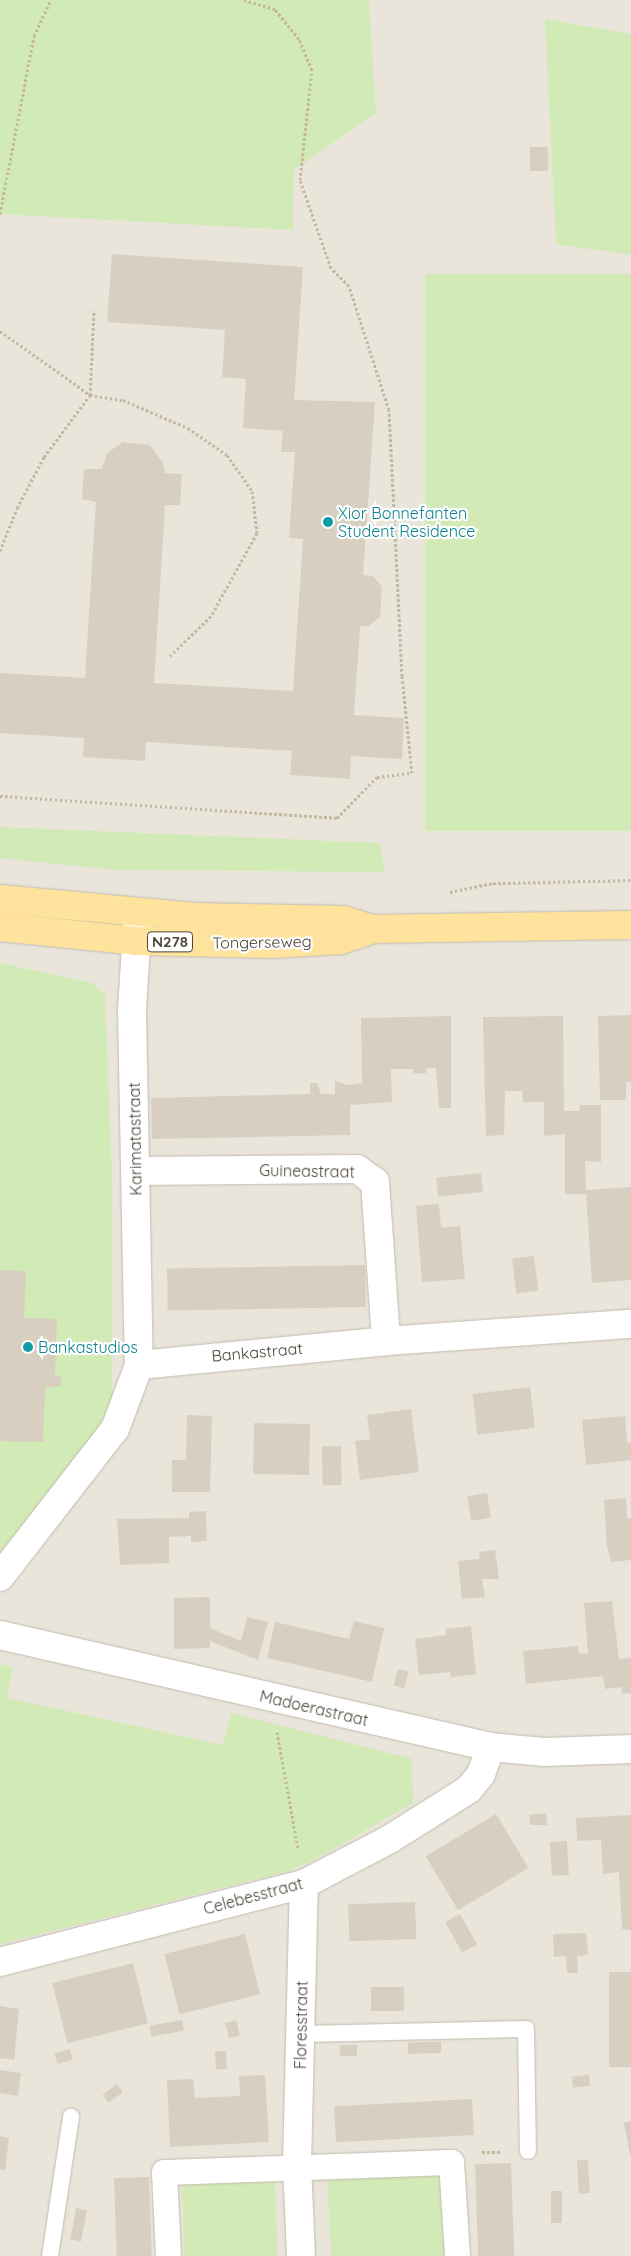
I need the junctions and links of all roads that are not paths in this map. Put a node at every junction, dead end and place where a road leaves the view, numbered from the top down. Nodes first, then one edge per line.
1 (0, 899) edge
2 (138, 914) junction
3 (631, 925) edge
4 (0, 927) edge
5 (372, 929) junction
6 (137, 941) junction
7 (136, 1171) junction
8 (631, 1324) edge
9 (386, 1341) junction
10 (139, 1365) junction
11 (0, 1577) edge
12 (0, 1635) edge
13 (491, 1747) junction
14 (631, 1749) edge
15 (304, 1884) junction
16 (0, 1962) edge
17 (300, 2034) junction
18 (71, 2117) dead end
19 (528, 2151) road end
20 (298, 2165) junction
21 (50, 2256) edge
22 (168, 2256) edge
23 (301, 2256) edge
24 (456, 2256) edge

1 - 2 main road, Tongerseweg / N278
2 - 5 main road, Tongerseweg / N278
2 - 6 street, Karimatastraat
3 - 5 main road, Tongerseweg / N278
4 - 6 main road, Tongerseweg / N278
5 - 6 main road, Tongerseweg / N278
6 - 7 street, Karimatastraat
7 - 9 street, Guineastraat
7 - 10 street, Karimatastraat
8 - 9 street, Bankastraat
9 - 10 street, Bankastraat
10 - 11 street
12 - 13 street, Madoerastraat
13 - 14 street, Madoerastraat
13 - 15 street, Celebesstraat
15 - 16 street, Celebesstraat
15 - 17 street, Floresstraat
17 - 19 lane
17 - 20 street, Floresstraat
18 - 21 lane
20 - 22 street
20 - 23 street, Floresstraat
20 - 24 street

